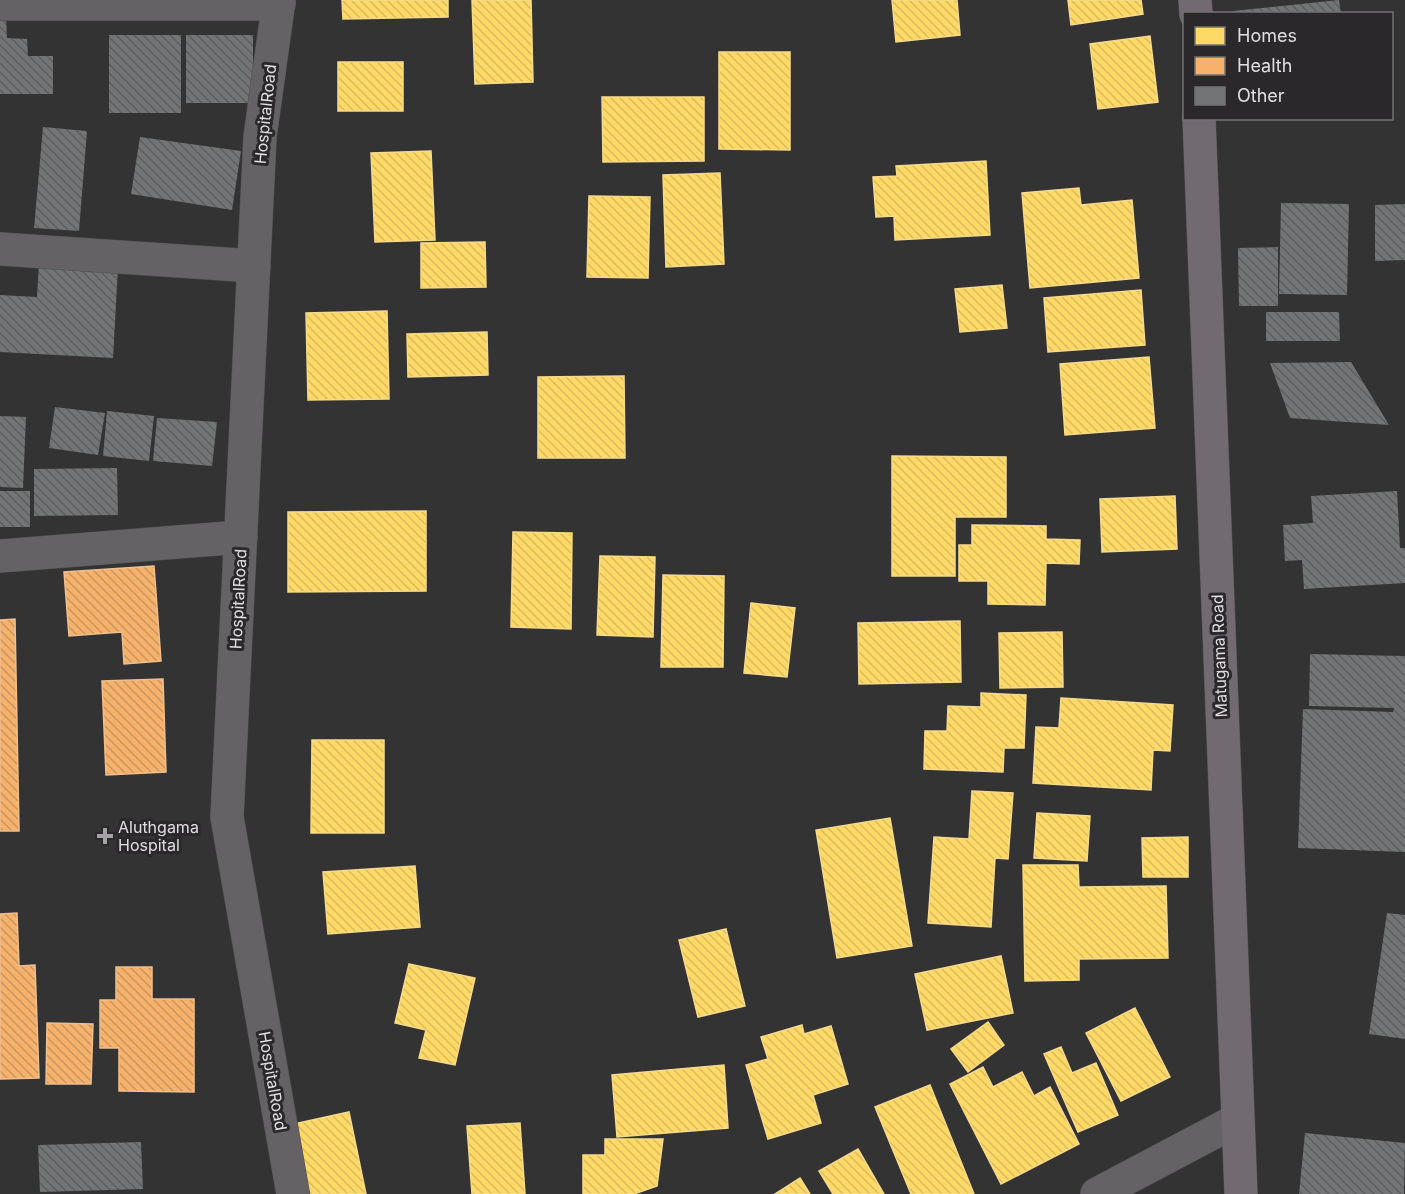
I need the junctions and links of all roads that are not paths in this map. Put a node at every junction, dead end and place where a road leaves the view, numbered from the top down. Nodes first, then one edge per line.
1 (279, 2) edge
2 (0, 4) edge
3 (1199, 120) edge
4 (0, 249) edge
5 (254, 266) junction
6 (241, 537) junction
7 (0, 556) edge
8 (1237, 1120) junction
9 (293, 1194) edge
10 (1097, 1194) edge
11 (1241, 1194) edge

1 - 2 street
1 - 5 street, HospitalRoad
3 - 8 main road, Matugama Road
4 - 5 street
5 - 6 street, HospitalRoad
6 - 7 street
6 - 9 street, HospitalRoad
8 - 10 street
8 - 11 main road, Matugama Road

